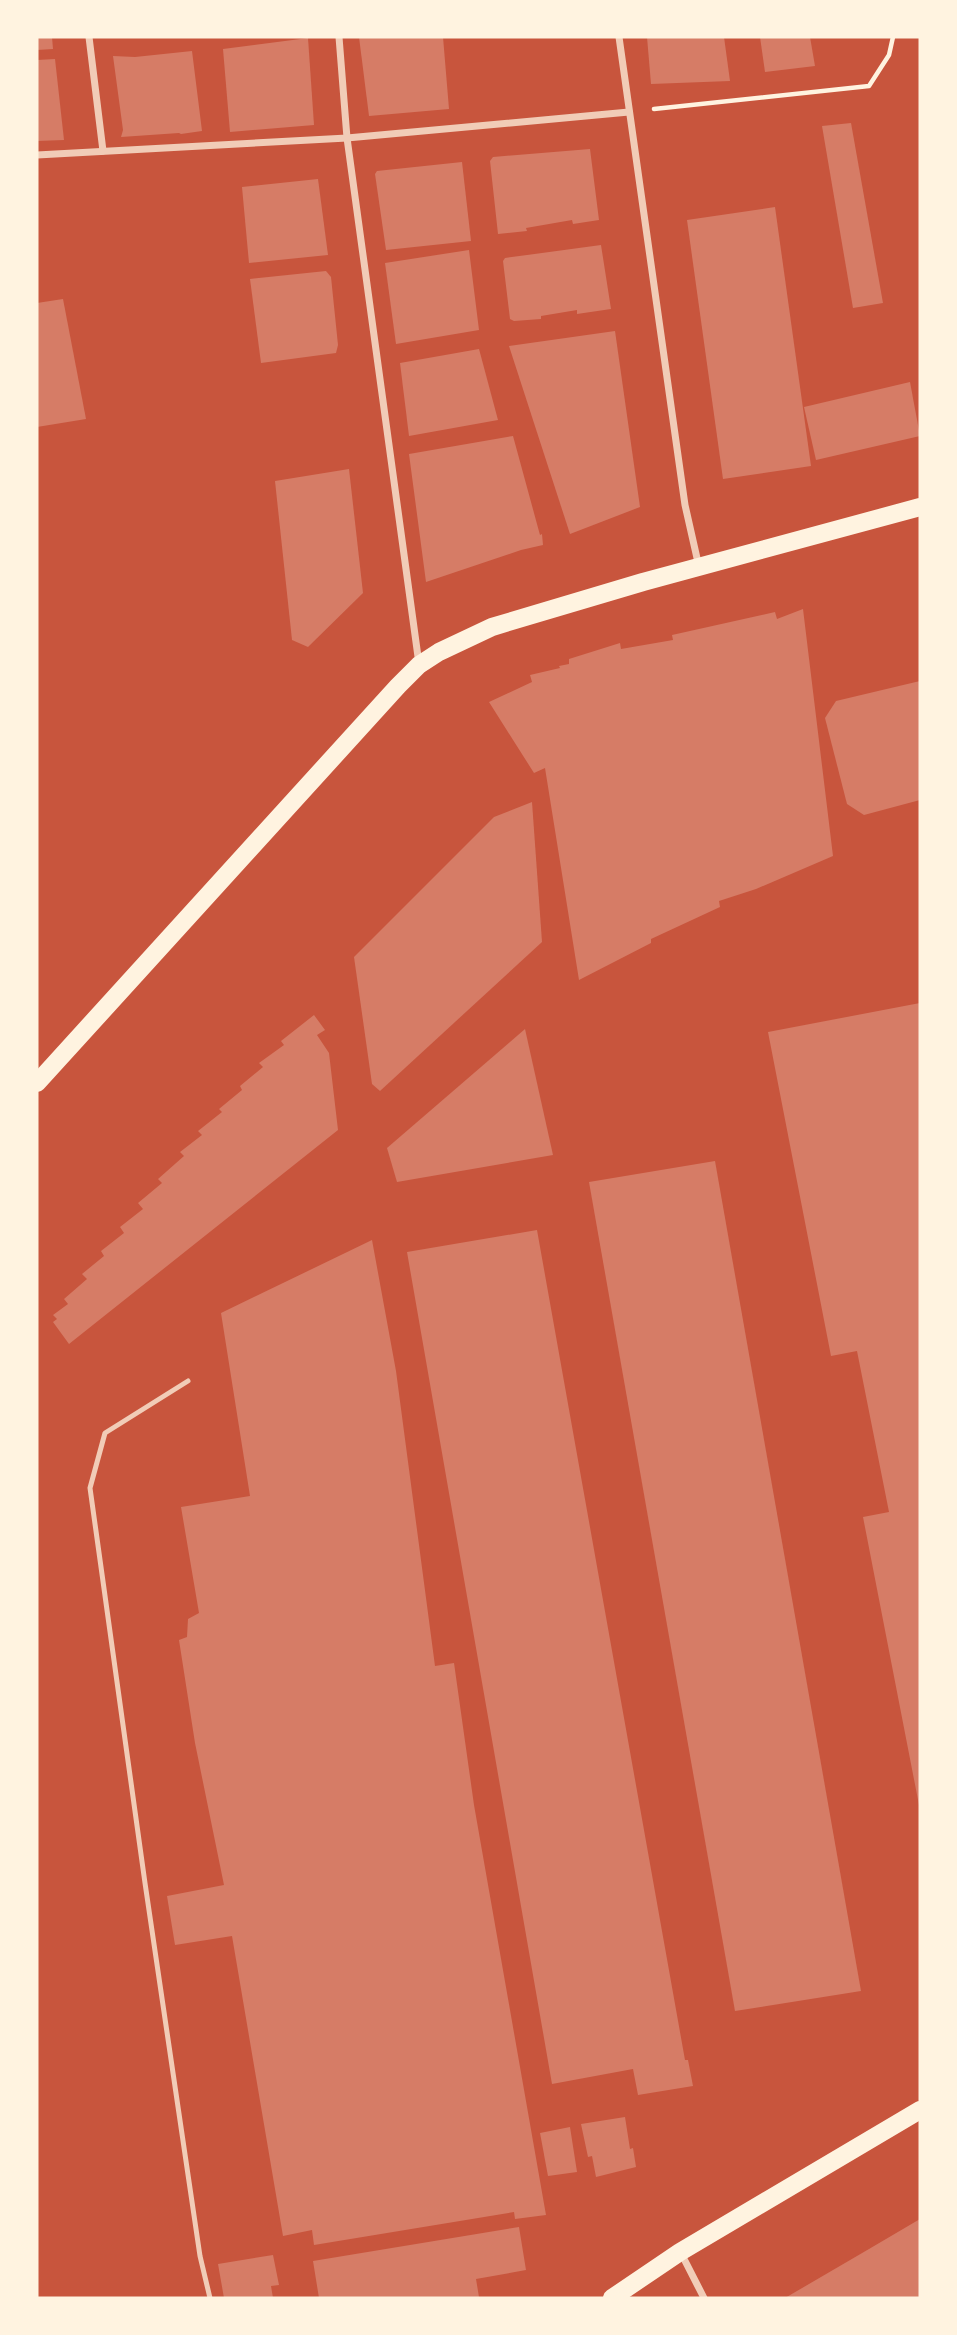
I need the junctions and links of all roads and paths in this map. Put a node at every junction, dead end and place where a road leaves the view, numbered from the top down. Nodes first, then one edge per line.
1 (89, 37) edge
2 (339, 37) edge
3 (619, 37) edge
4 (893, 37) edge
5 (629, 112) junction
6 (347, 138) junction
7 (103, 151) junction
8 (37, 155) edge
9 (920, 507) edge
10 (700, 568) junction
11 (419, 665) junction
12 (37, 1083) edge
13 (188, 1381) dead end
14 (920, 2110) edge
15 (680, 2252) junction
16 (210, 2298) edge
17 (612, 2298) edge
18 (704, 2298) edge

1 - 7 street
2 - 6 street
3 - 5 street
4 - 5 path
5 - 6 street
5 - 10 street
6 - 7 street
6 - 11 street
7 - 8 street
9 - 10 main road
10 - 11 main road
11 - 12 main road
13 - 16 lane
14 - 15 main road
15 - 17 main road
15 - 18 street

